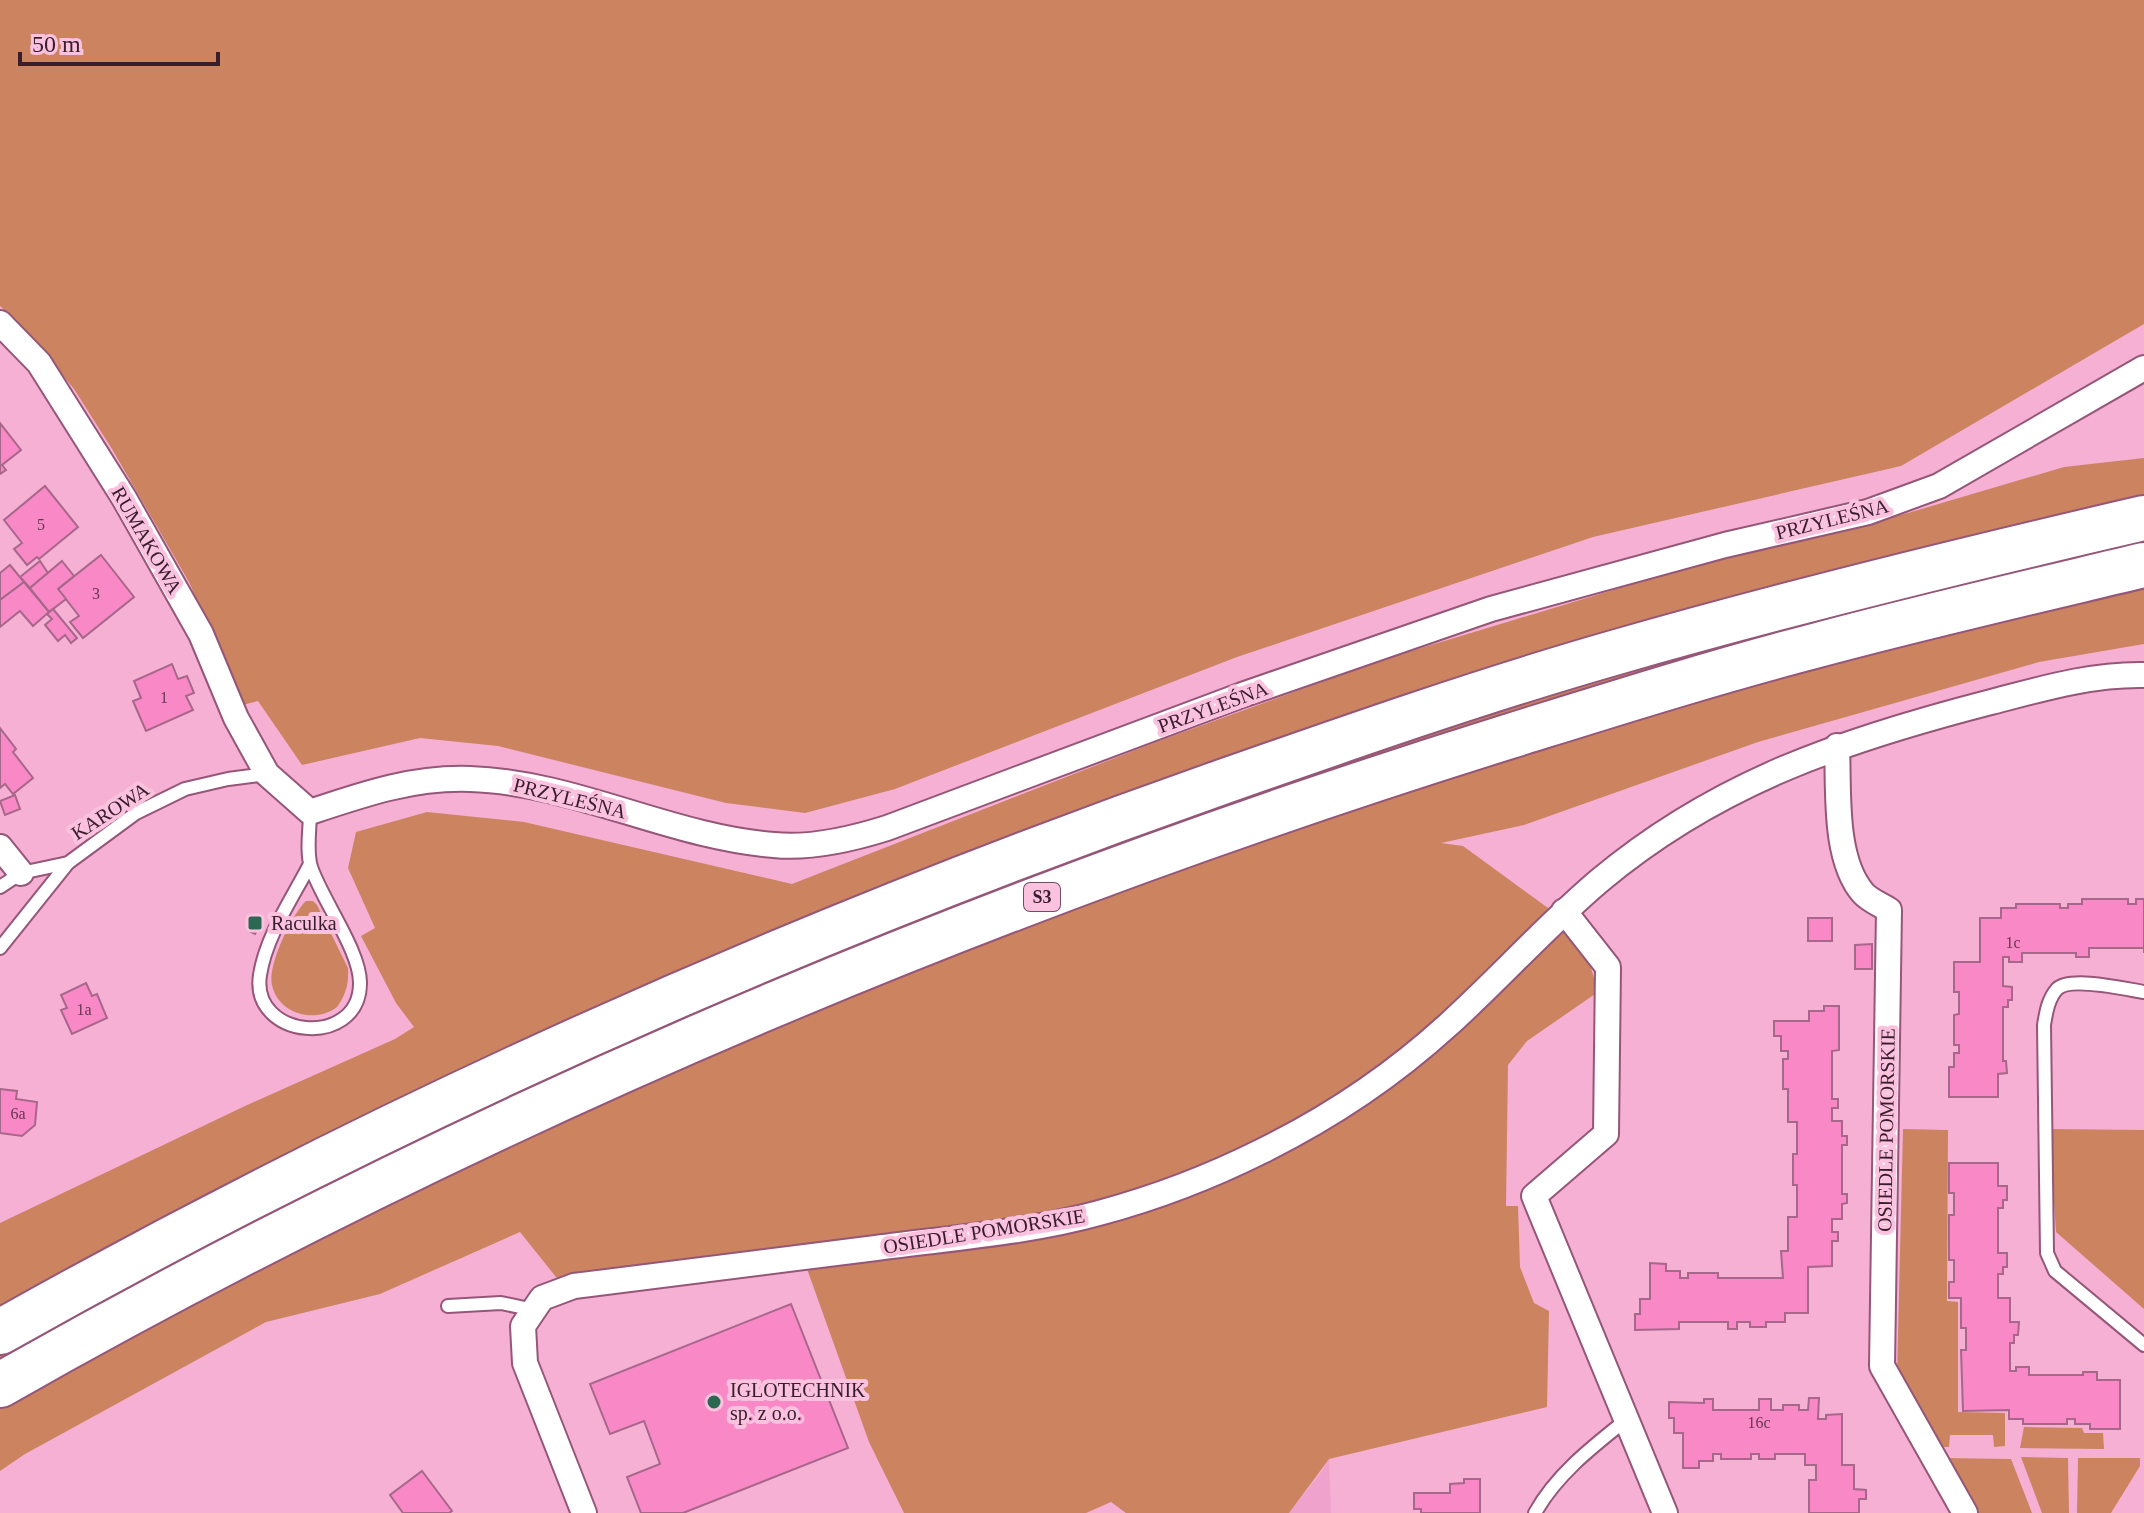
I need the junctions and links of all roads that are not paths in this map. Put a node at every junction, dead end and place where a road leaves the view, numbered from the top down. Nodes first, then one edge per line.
1 (0, 323) edge
2 (2144, 368) edge
3 (2144, 518) edge
4 (2144, 565) edge
5 (2144, 675) edge
6 (1837, 746) junction
7 (267, 774) junction
8 (310, 812) junction
9 (0, 847) edge
10 (68, 863) junction
11 (310, 864) junction
12 (21, 873) junction
13 (0, 887) edge
14 (1564, 911) junction
15 (0, 948) edge
16 (2144, 992) edge
17 (448, 1306) dead end
18 (534, 1310) junction
19 (0, 1332) edge
20 (2144, 1345) edge
21 (0, 1385) edge
22 (1626, 1420) junction
23 (584, 1513) edge
24 (1535, 1513) edge
25 (1665, 1513) edge
26 (1965, 1513) edge

1 - 7 street, RUMAKOWA
2 - 8 street, PRZYLEŚNA
3 - 19 highway, S3
4 - 21 highway, S3
5 - 6 street, OSIEDLE POMORSKIE
6 - 14 street, OSIEDLE POMORSKIE
6 - 26 street, OSIEDLE POMORSKIE
7 - 8 street
7 - 10 lane, KAROWA
8 - 11 lane
9 - 12 street
10 - 12 lane, KAROWA
10 - 15 lane
11 - 11 lane
12 - 13 lane
14 - 18 street, OSIEDLE POMORSKIE
14 - 22 street
16 - 20 lane
17 - 18 lane
18 - 23 street
22 - 24 lane
22 - 25 street

